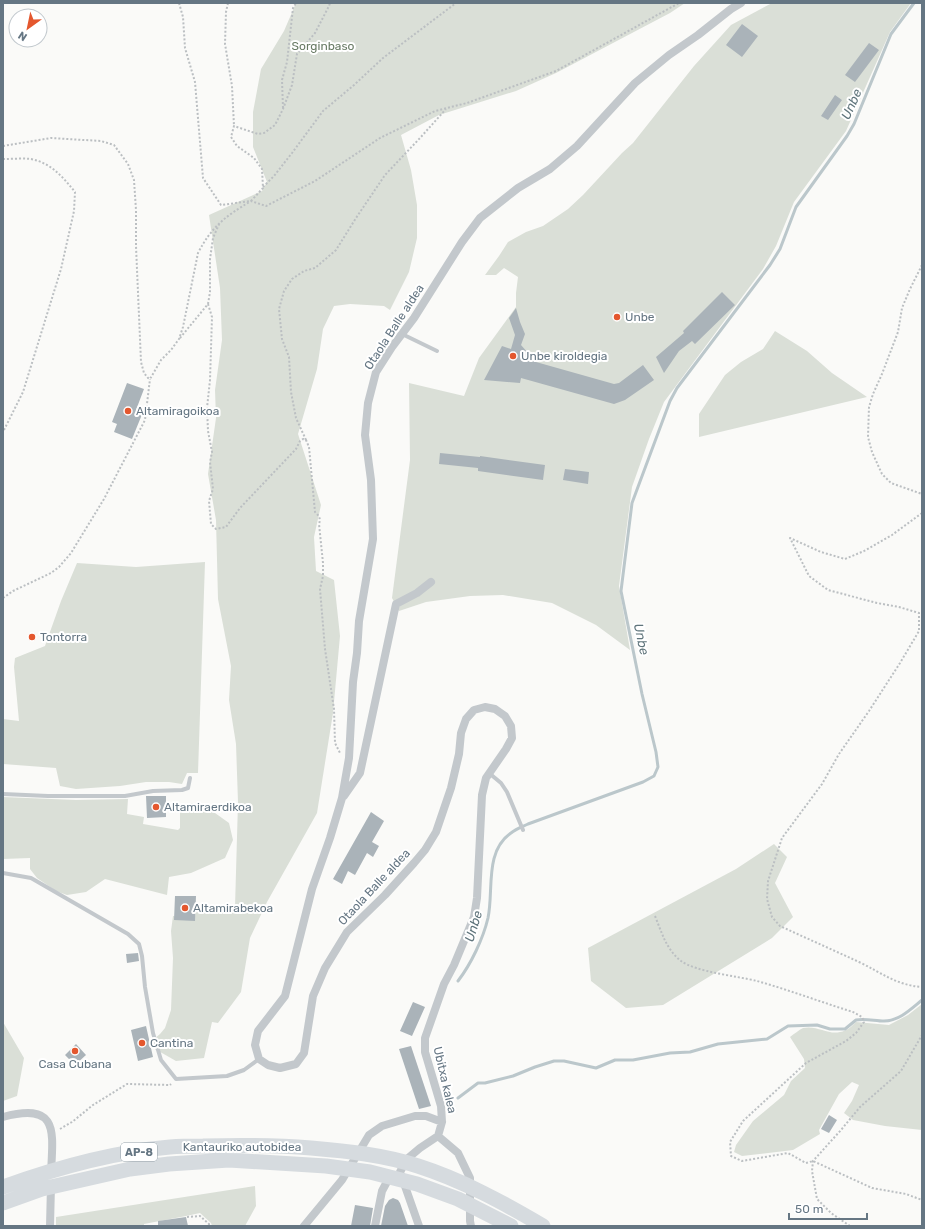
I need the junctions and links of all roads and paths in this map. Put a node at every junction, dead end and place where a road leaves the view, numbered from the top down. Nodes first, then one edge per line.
1 (179, 3) edge
2 (228, 3) edge
3 (296, 3) edge
4 (330, 3) edge
5 (456, 3) edge
6 (679, 3) edge
7 (741, 3) edge
8 (447, 108) junction
9 (283, 109) junction
10 (234, 126) junction
11 (3, 146) edge
12 (3, 159) edge
13 (263, 188) junction
14 (250, 201) junction
15 (221, 221) junction
16 (922, 265) edge
17 (208, 304) junction
18 (402, 334) junction
19 (179, 339) junction
20 (437, 351) dead end
21 (150, 379) junction
22 (3, 432) edge
23 (306, 440) junction
24 (922, 494) edge
25 (922, 513) edge
26 (431, 582) dead end
27 (3, 598) edge
28 (347, 771) junction
29 (489, 773) junction
30 (190, 778) dead end
31 (3, 794) edge
32 (342, 798) junction
33 (523, 830) dead end
34 (3, 873) edge
35 (655, 916) dead end
36 (922, 987) edge
37 (922, 1035) edge
38 (425, 1038) joint
39 (259, 1059) junction
40 (176, 1079) junction
41 (3, 1117) edge
42 (442, 1122) junction
43 (52, 1134) junction
44 (438, 1136) junction
45 (813, 1161) junction
46 (400, 1172) junction
47 (3, 1187) edge
48 (922, 1200) edge
49 (3, 1203) edge
50 (187, 1217) dead end
51 (539, 1223) edge
52 (50, 1226) edge
53 (209, 1226) edge
54 (304, 1226) edge
55 (375, 1226) edge
56 (419, 1226) edge
57 (471, 1226) edge
58 (511, 1226) edge
59 (850, 1226) edge

1 - 14 path
2 - 10 path
3 - 9 path
4 - 9 path
5 - 13 path
6 - 8 path
7 - 18 street, Otaola Balle aldea
8 - 14 path
8 - 23 path
9 - 10 path
10 - 13 path
11 - 21 path
12 - 22 path
13 - 14 path
14 - 15 path
15 - 17 path
15 - 19 path
16 - 24 path
17 - 19 path
17 - 23 path
18 - 20 lane
18 - 28 street, Otaola Balle aldea
19 - 21 path
21 - 27 path
23 - 28 path
25 - 36 path
26 - 32 street, Otaola Balle aldea
28 - 32 street, Otaola Balle aldea
29 - 33 lane
29 - 38 street, Otaola Balle aldea
29 - 39 street, Otaola Balle aldea
30 - 31 lane
32 - 39 street, Otaola Balle aldea
34 - 40 lane
35 - 45 path
37 - 45 path
38 - 42 street, Ubitxa kalea
39 - 40 lane
40 - 43 path
41 - 43 street
42 - 44 street, Ubitxa kalea
42 - 54 street
43 - 52 street
44 - 46 street
44 - 57 street
45 - 48 path
45 - 59 path
46 - 55 street
46 - 56 street
47 - 51 highway, Kantauriko autobidea / AP-8
49 - 58 highway, Kantauriko autobidea / AP-8
50 - 53 path

